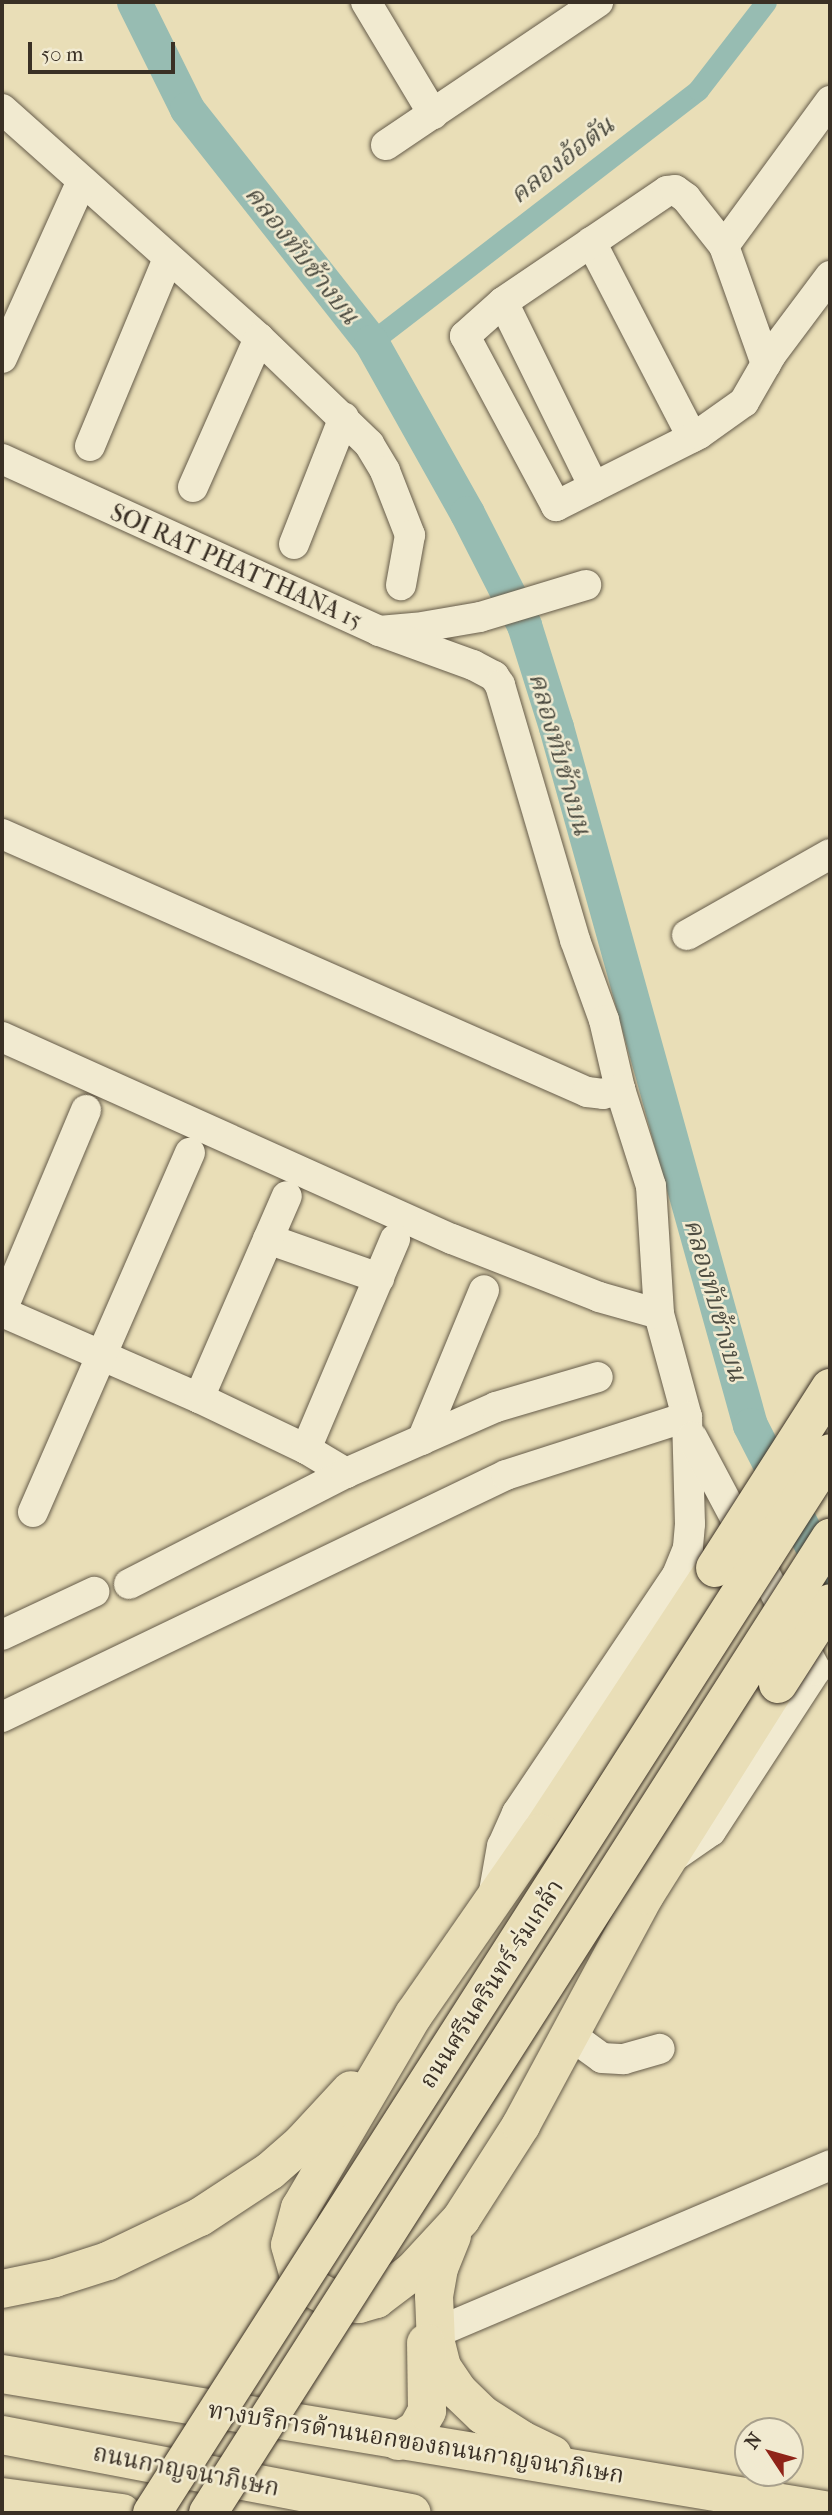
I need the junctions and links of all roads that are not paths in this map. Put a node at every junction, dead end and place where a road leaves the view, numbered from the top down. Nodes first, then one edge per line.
1 (366, 2) edge
2 (598, 2) edge
3 (830, 101) edge
4 (2, 109) edge
5 (433, 114) junction
6 (386, 145) dead end
7 (81, 183) junction
8 (591, 242) junction
9 (724, 246) junction
10 (168, 259) junction
11 (830, 276) edge
12 (503, 302) junction
13 (259, 338) junction
14 (2, 358) edge
15 (766, 364) junction
16 (344, 416) junction
17 (692, 437) junction
18 (90, 446) dead end
19 (2, 459) edge
20 (193, 487) dead end
21 (594, 487) junction
22 (294, 544) dead end
23 (401, 585) dead end
24 (586, 585) dead end
25 (379, 631) junction
26 (2, 834) edge
27 (830, 854) edge
28 (687, 935) dead end
29 (2, 1037) edge
30 (620, 1089) junction
31 (86, 1110) dead end
32 (190, 1153) dead end
33 (287, 1196) dead end
34 (395, 1238) dead end
35 (268, 1239) junction
36 (379, 1278) junction
37 (484, 1290) dead end
38 (2, 1311) edge
39 (659, 1314) junction
40 (102, 1355) junction
41 (598, 1377) dead end
42 (830, 1388) edge
43 (199, 1398) junction
44 (688, 1424) junction
45 (422, 1440) junction
46 (306, 1449) junction
47 (830, 1453) edge
48 (346, 1473) junction
49 (33, 1512) dead end
50 (830, 1538) edge
51 (129, 1584) dead end
52 (94, 1592) dead end
53 (830, 1603) edge
54 (2, 1635) edge
55 (2, 1717) edge
56 (529, 1823) junction
57 (663, 1864) junction
58 (414, 2014) junction
59 (569, 2034) junction
60 (660, 2049) dead end
61 (830, 2165) edge
62 (461, 2219) junction
63 (5, 2291) edge
64 (435, 2314) junction
65 (2, 2374) edge
66 (2, 2435) edge
67 (398, 2441) junction
68 (590, 2472) junction
69 (734, 2484) edge
70 (764, 2487) edge
71 (2, 2497) edge
72 (830, 2511) edge
73 (122, 2513) edge
74 (152, 2513) edge
75 (208, 2513) edge
76 (412, 2513) edge

1 - 5 street
2 - 5 street
3 - 9 street
4 - 7 street
5 - 6 street
7 - 10 street
7 - 14 street
8 - 9 street
8 - 12 street
8 - 17 street
9 - 15 street
10 - 13 street
10 - 18 street
11 - 15 street
12 - 21 street
12 - 21 street
13 - 16 street
13 - 20 street
15 - 17 street
16 - 22 street
16 - 23 street
17 - 21 street
19 - 25 street, SOI RAT PHATTHANA 15
24 - 25 street, SOI RAT PHATTHANA 15
25 - 30 street
26 - 30 street
27 - 28 street
29 - 39 street
30 - 39 street
31 - 38 street
32 - 40 street
33 - 35 street
34 - 36 street
35 - 36 street
35 - 43 street
36 - 46 street
37 - 45 street
38 - 40 street
39 - 44 street
40 - 43 street
40 - 49 street
41 - 45 street
42 - 56 main road, bridge
43 - 46 street
44 - 55 street
44 - 56 street
44 - 57 street
45 - 48 street
46 - 48 street
47 - 74 main road, ถนนศรีนครินทร์-ร่มเกล้า, bridge
48 - 51 street
50 - 75 main road, ถนนศรีนครินทร์-ร่มเกล้า, bridge
52 - 54 street
53 - 57 main road, bridge
56 - 58 main road
57 - 59 main road
58 - 62 main road
58 - 63 main road
59 - 60 street
59 - 62 main road
61 - 64 street
62 - 64 main road
64 - 67 main road
64 - 68 main road
65 - 67 main road, ทางบริการด้านนอกของถนนกาญจนาภิเษก
66 - 76 main road, ถนนกาญจนาภิเษก
67 - 68 main road, ทางบริการด้านนอกของถนนกาญจนาภิเษก
68 - 69 main road, ทางบริการด้านนอกของถนนกาญจนาภิเษก
70 - 72 main road, ทางบริการด้านนอกของถนนกาญจนาภิเษก
71 - 73 main road

